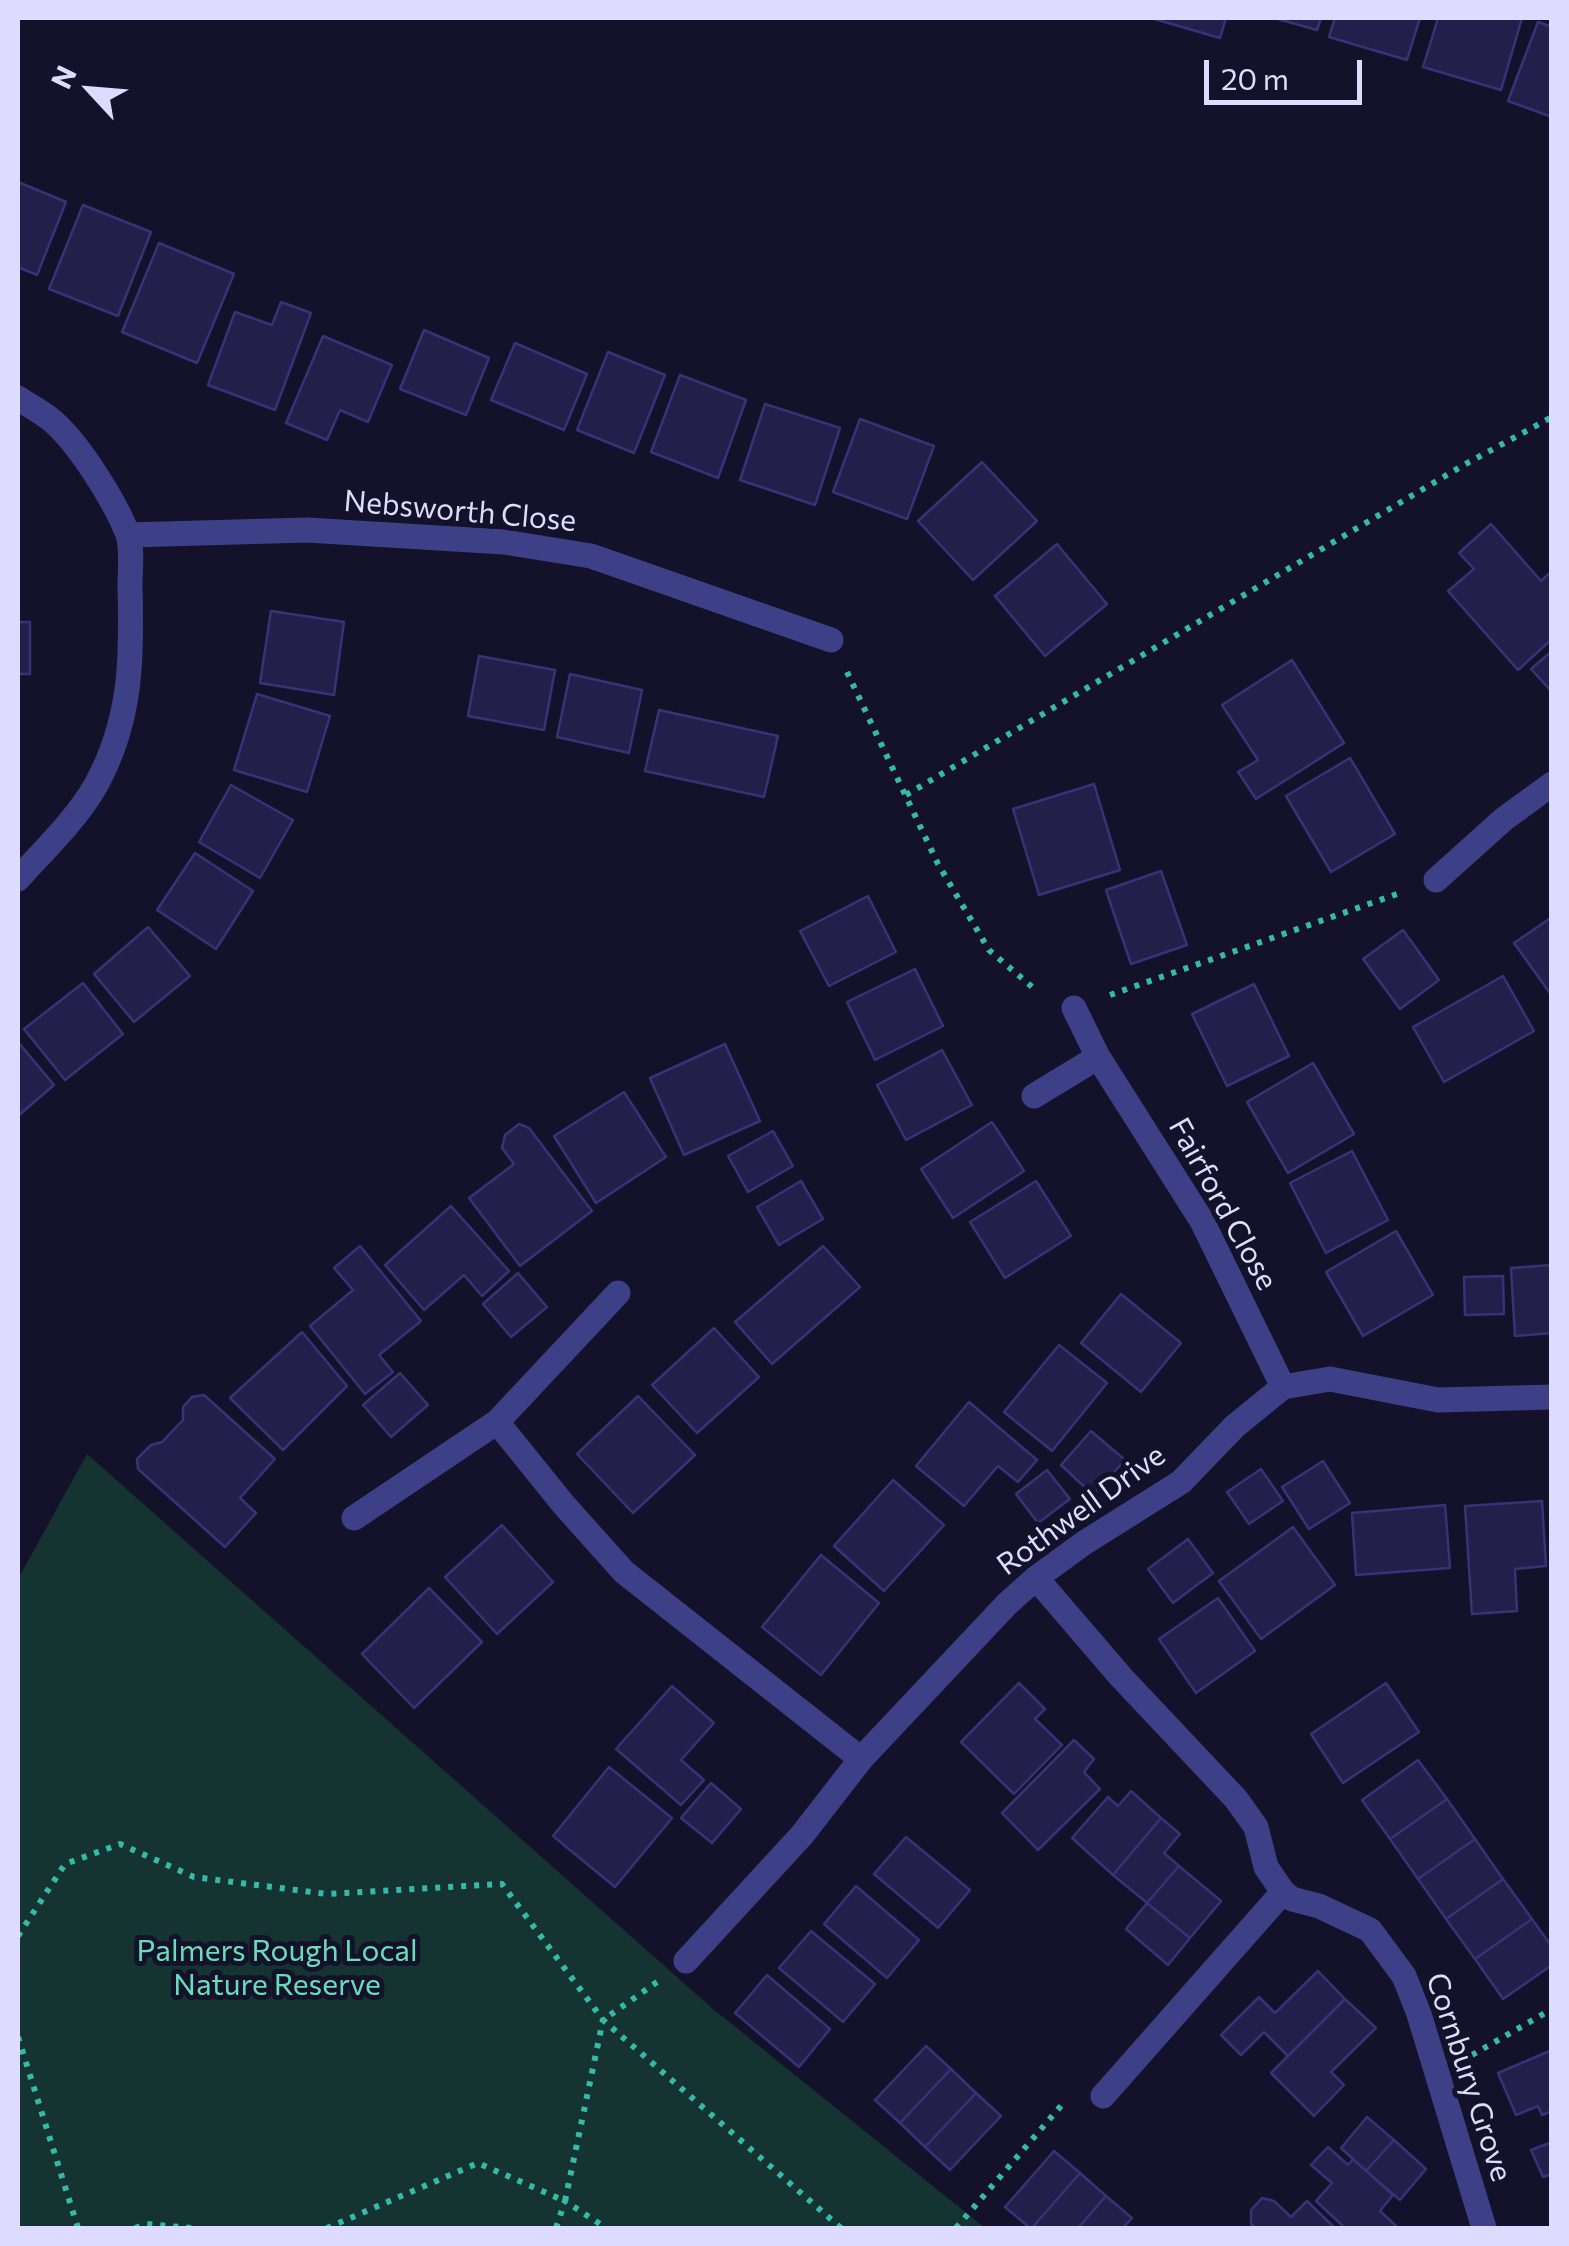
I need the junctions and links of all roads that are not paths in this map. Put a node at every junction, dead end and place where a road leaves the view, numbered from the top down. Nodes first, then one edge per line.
1 (18, 398) edge
2 (129, 535) junction
3 (831, 640) road end
4 (1552, 784) edge
5 (18, 879) edge
6 (1436, 880) road end
7 (1074, 1008) road end
8 (1098, 1057) junction
9 (1034, 1096) dead end
10 (618, 1294) dead end
11 (1283, 1387) junction
12 (1552, 1397) edge
13 (497, 1422) junction
14 (354, 1518) dead end
15 (1036, 1578) junction
16 (861, 1759) junction
17 (1283, 1892) junction
18 (686, 1961) road end
19 (1103, 2096) road end
20 (1484, 2228) edge

1 - 2 street
2 - 3 street, Nebsworth Close
2 - 5 street
4 - 6 street
7 - 8 street, Fairford Close
8 - 9 street
8 - 11 street, Fairford Close
10 - 13 street
11 - 12 street
11 - 15 street, Rothwell Drive
13 - 14 street
13 - 16 street
15 - 16 street, Rothwell Drive
15 - 17 street
16 - 18 street, Rothwell Drive
17 - 19 street
17 - 20 street, Cornbury Grove

